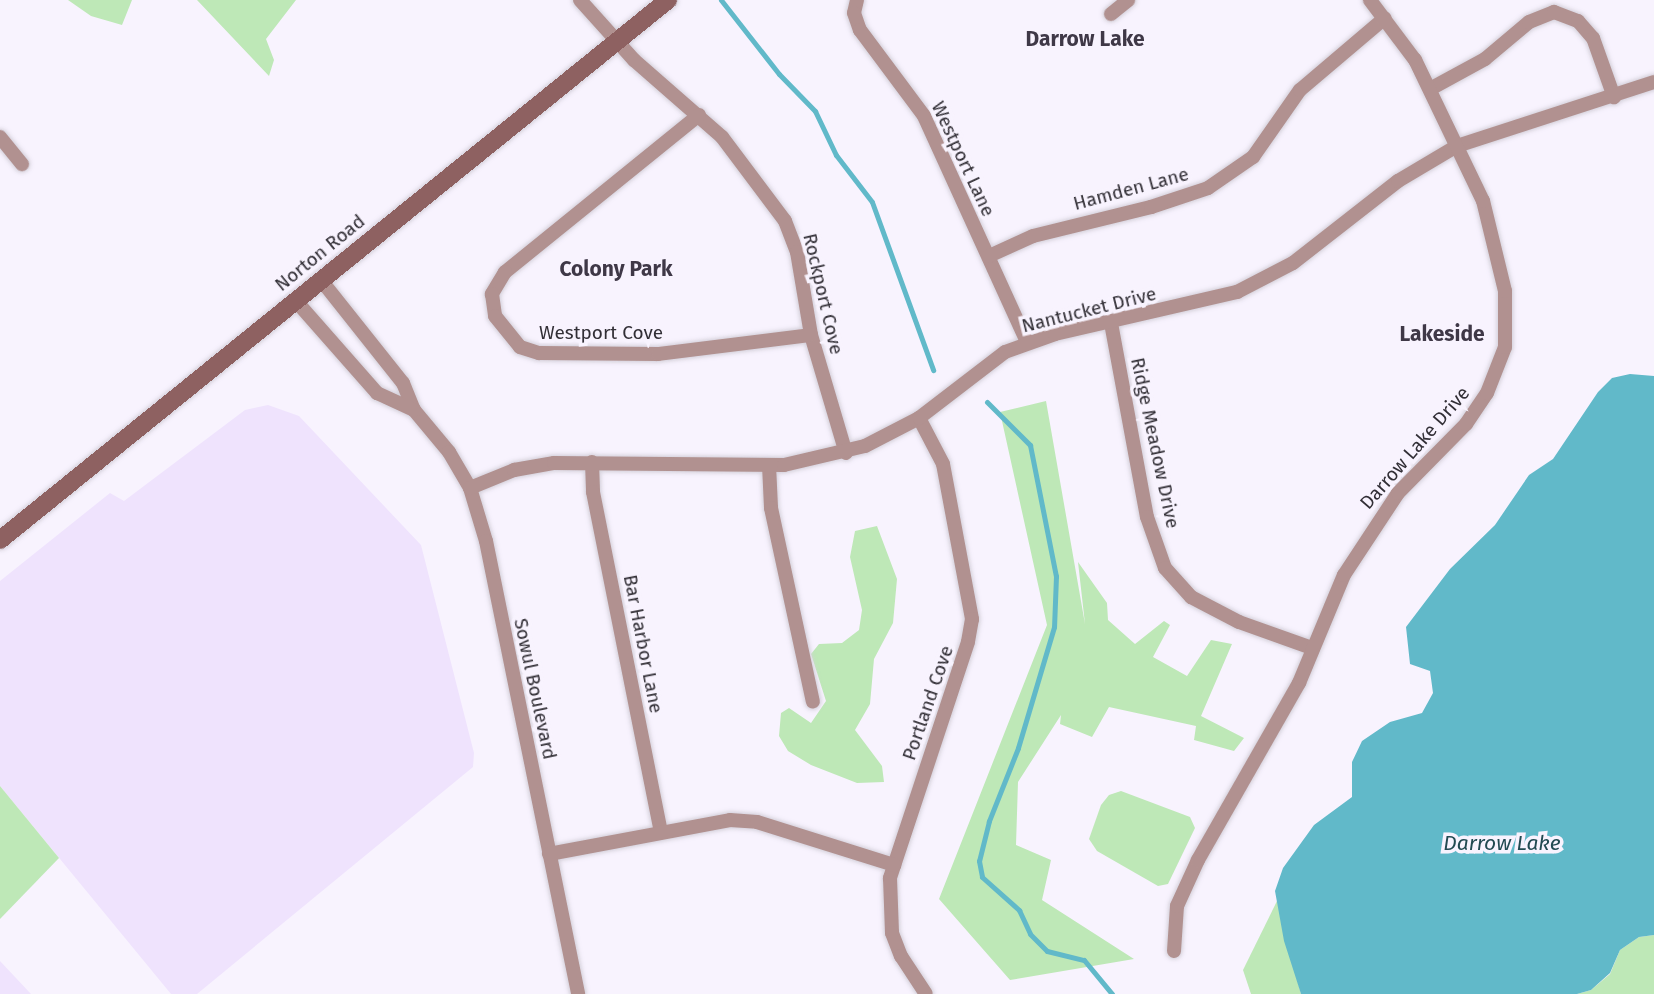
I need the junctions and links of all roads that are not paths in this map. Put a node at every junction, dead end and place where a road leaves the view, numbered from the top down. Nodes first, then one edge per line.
1 (580, 0) edge
2 (668, 0) edge
3 (857, 0) edge
4 (1128, 0) edge
5 (1370, 0) edge
6 (1111, 14) dead end
7 (1385, 18) junction
8 (615, 41) junction
9 (1654, 82) edge
10 (1430, 89) junction
11 (1614, 97) junction
12 (699, 115) junction
13 (0, 137) edge
14 (1457, 146) junction
15 (22, 164) dead end
16 (989, 256) junction
17 (321, 280) junction
18 (296, 301) junction
19 (1111, 323) junction
20 (811, 335) junction
21 (1027, 342) junction
22 (414, 410) junction
23 (919, 418) junction
24 (846, 453) junction
25 (592, 462) junction
26 (769, 466) junction
27 (470, 488) junction
28 (0, 540) edge
29 (1312, 648) junction
30 (813, 702) dead end
31 (661, 832) junction
32 (549, 854) junction
33 (894, 865) junction
34 (1174, 951) dead end
35 (578, 994) edge
36 (926, 994) edge

1 - 8 street, Rockport Cove
2 - 8 street, Norton Road
3 - 16 street, Westport Lane
4 - 6 street
5 - 7 street, Darrow Lake Drive
7 - 10 street, Darrow Lake Drive
7 - 16 street, Hamden Lane
8 - 12 street, Rockport Cove
8 - 17 street, Norton Road
9 - 11 street, Nantucket Drive
10 - 11 street
10 - 14 street, Darrow Lake Drive
11 - 14 street, Nantucket Drive
12 - 20 street, Rockport Cove
12 - 20 street, Westport Cove
13 - 15 street
14 - 19 street, Nantucket Drive
14 - 29 street, Darrow Lake Drive
16 - 21 street, Westport Lane
17 - 18 street, Norton Road
17 - 22 street, Sowul Boulevard
18 - 22 street, Sowul Boulevard
18 - 28 street, Norton Road
19 - 21 street, Nantucket Drive
19 - 29 street, Ridge Meadow Drive
20 - 24 street, Rockport Cove
21 - 23 street, Nantucket Drive
22 - 27 street, Sowul Boulevard
23 - 24 street, Nantucket Drive
23 - 33 street, Portland Cove
24 - 26 street, Nantucket Drive
25 - 26 street, Nantucket Drive
25 - 27 street, Nantucket Drive
25 - 31 street, Bar Harbor Lane
26 - 30 street
27 - 32 street, Sowul Boulevard
29 - 34 street, Darrow Lake Drive
31 - 32 street
31 - 33 street
32 - 35 street, Sowul Boulevard
33 - 36 street, Portland Cove

